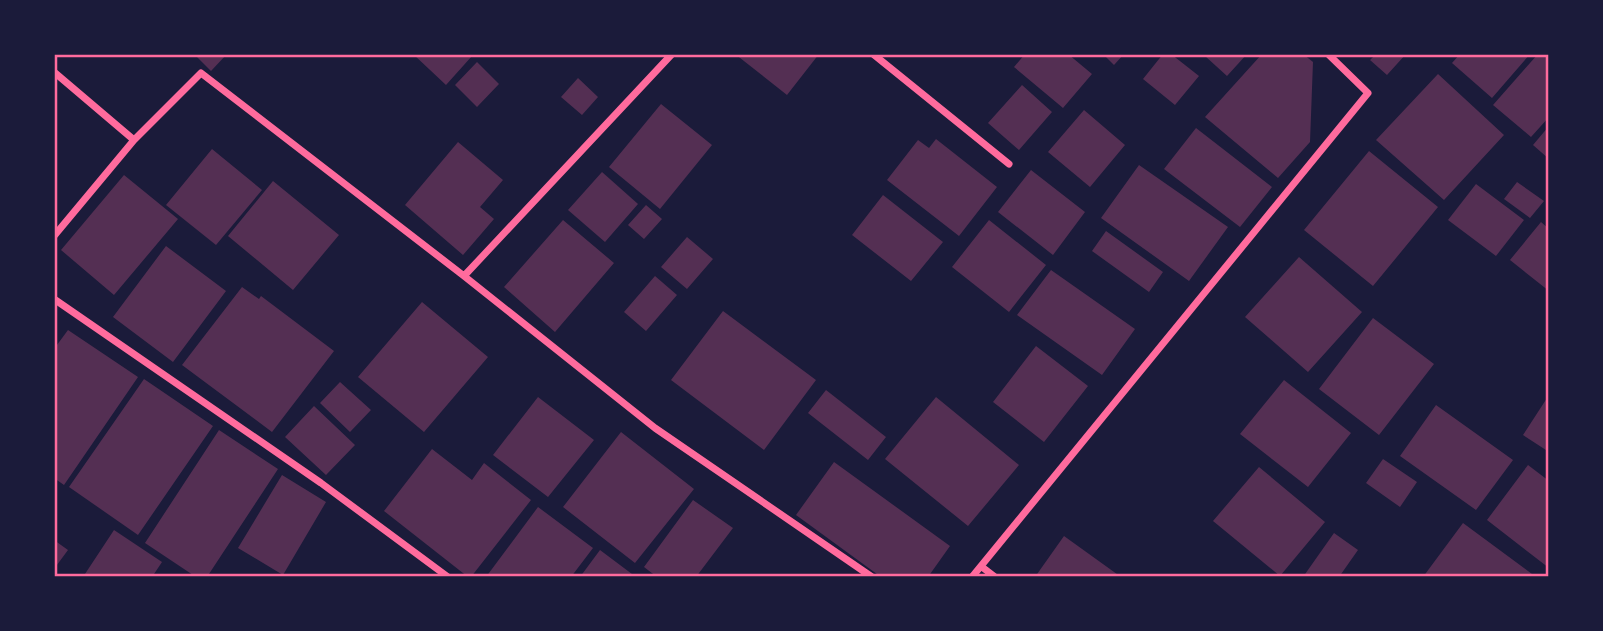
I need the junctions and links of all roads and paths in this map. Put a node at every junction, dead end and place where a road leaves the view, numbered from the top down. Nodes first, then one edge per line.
1 (672, 54) edge
2 (873, 54) edge
3 (1328, 54) edge
4 (54, 72) edge
5 (134, 140) junction
6 (1009, 164) dead end
7 (54, 236) edge
8 (464, 276) junction
9 (54, 299) edge
10 (982, 567) junction
11 (448, 577) edge
12 (872, 577) edge
13 (972, 577) edge
14 (995, 577) edge

1 - 8 street
2 - 6 street
3 - 10 street
4 - 5 street
5 - 7 street
5 - 8 street
8 - 12 street
9 - 11 street
10 - 13 street
10 - 14 street

